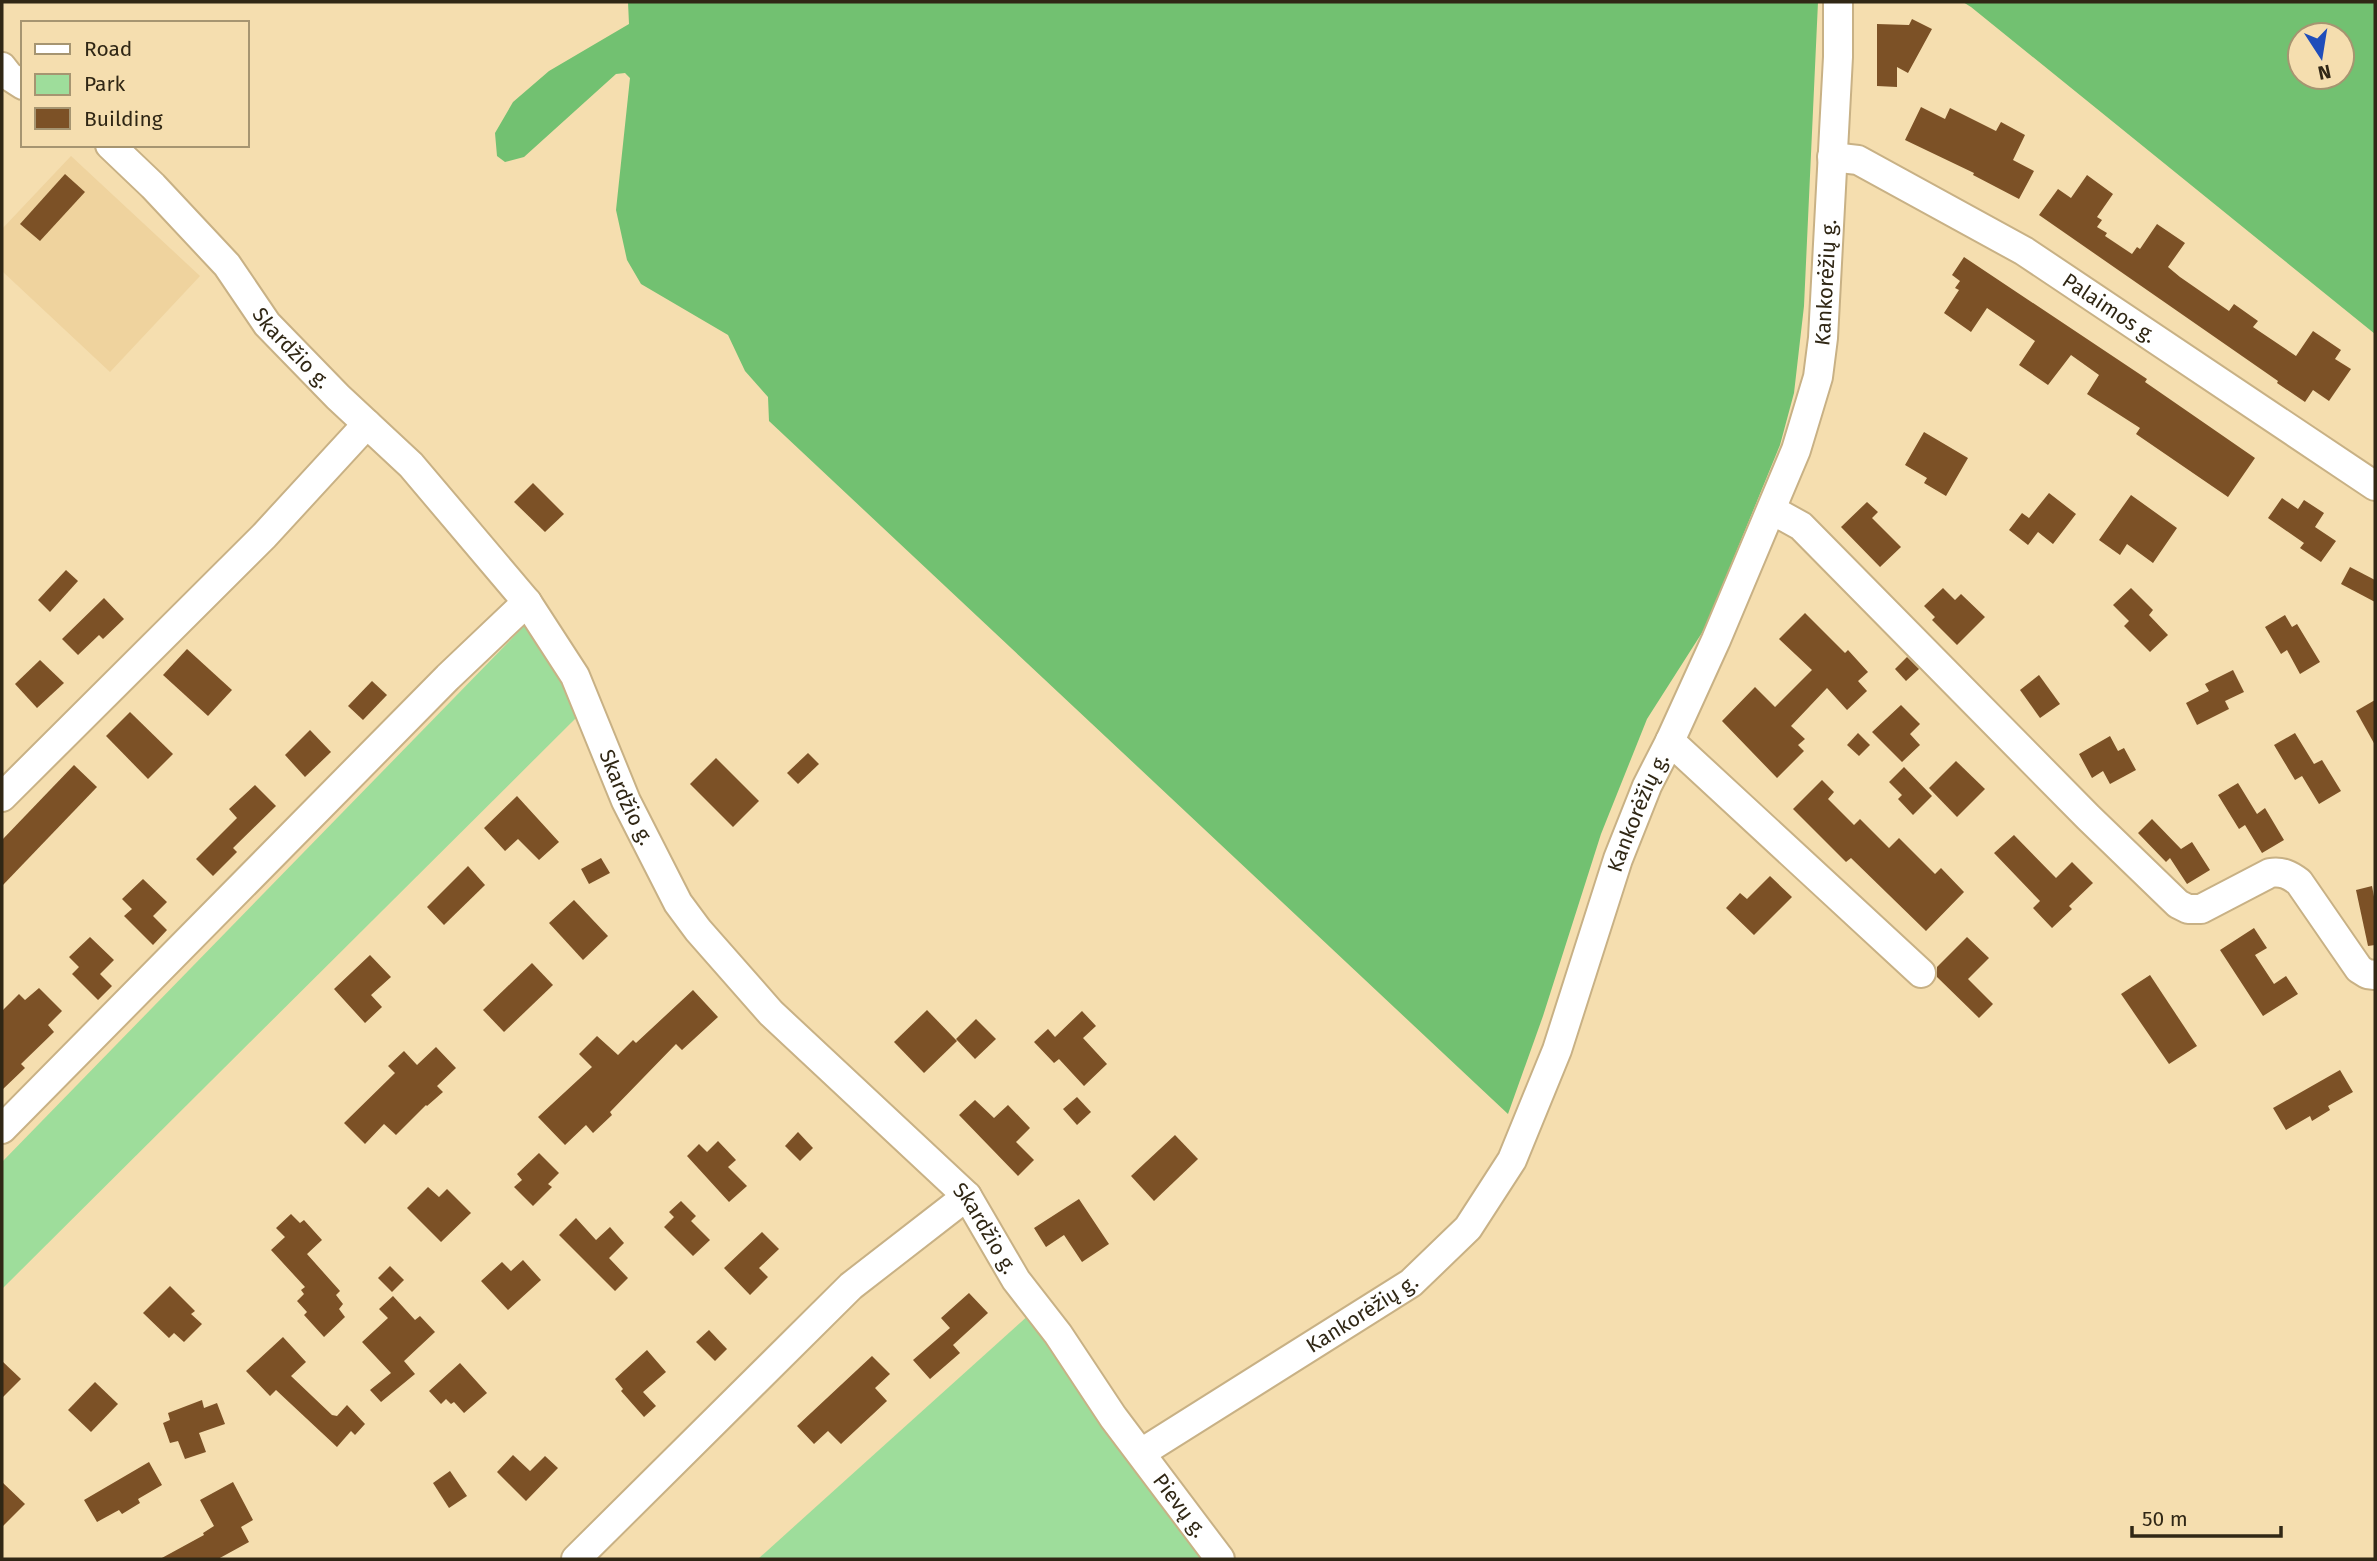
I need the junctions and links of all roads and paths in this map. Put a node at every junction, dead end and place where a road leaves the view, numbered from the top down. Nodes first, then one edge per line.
1 (1838, 2) edge
2 (2, 67) edge
3 (21, 84) edge
4 (112, 147) edge
5 (1832, 157) junction
6 (367, 424) junction
7 (2375, 486) edge
8 (1772, 510) junction
9 (527, 602) junction
10 (1670, 741) junction
11 (2, 797) edge
12 (1921, 973) dead end
13 (2375, 975) edge
14 (2, 1129) edge
15 (967, 1196) junction
16 (1141, 1454) junction
17 (576, 1559) edge
18 (1220, 1559) edge

1 - 5 street, Kankorėžių g.
2 - 3 street
4 - 6 street, Skardžio g.
5 - 7 street, Palaimos g.
5 - 8 street, Kankorėžių g.
6 - 9 street, Skardžio g.
6 - 11 street
8 - 10 street, Kankorėžių g.
8 - 13 street
9 - 14 street
9 - 15 street, Skardžio g.
10 - 12 street
10 - 16 street, Kankorėžių g.
15 - 16 street, Skardžio g.
15 - 17 street
16 - 18 street, Pievų g.

